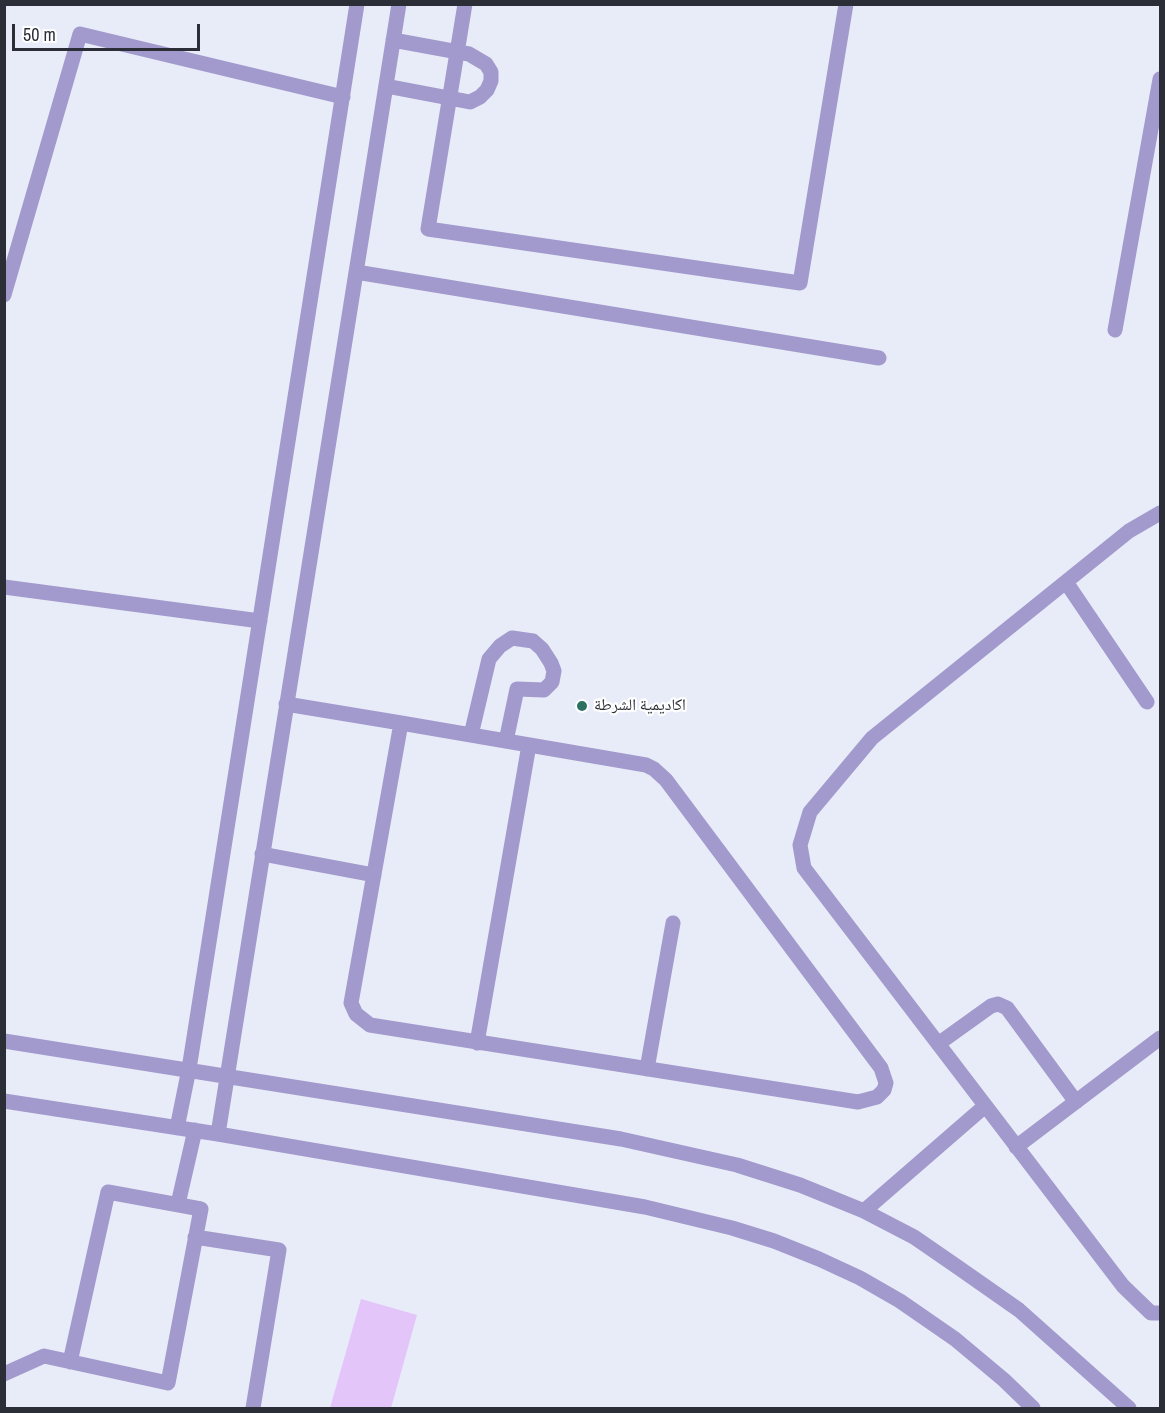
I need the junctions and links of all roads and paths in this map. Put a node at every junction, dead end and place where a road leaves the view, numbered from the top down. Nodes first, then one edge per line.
1 (357, 4) edge
2 (399, 4) edge
3 (465, 4) edge
4 (846, 4) edge
5 (393, 40) junction
6 (457, 52) junction
7 (1161, 79) edge
8 (386, 86) junction
9 (343, 98) junction
10 (449, 100) junction
11 (356, 272) junction
12 (4, 295) edge
13 (1115, 330) dead end
14 (879, 358) dead end
15 (1161, 513) edge
16 (1066, 582) junction
17 (4, 587) edge
18 (260, 621) junction
19 (1147, 702) dead end
20 (286, 704) junction
21 (401, 723) junction
22 (471, 735) junction
23 (506, 741) junction
24 (529, 745) junction
25 (262, 854) junction
26 (374, 875) junction
27 (673, 923) dead end
28 (1161, 1038) edge
29 (4, 1041) edge
30 (477, 1043) junction
31 (938, 1044) junction
32 (189, 1069) junction
33 (647, 1069) junction
34 (227, 1075) junction
35 (4, 1101) edge
36 (1076, 1102) junction
37 (985, 1106) junction
38 (177, 1128) junction
39 (195, 1130) junction
40 (218, 1134) junction
41 (1016, 1147) junction
42 (178, 1204) junction
43 (864, 1210) junction
44 (195, 1237) junction
45 (1161, 1313) edge
46 (70, 1362) junction
47 (4, 1374) edge
48 (253, 1408) edge
49 (1033, 1408) edge
50 (1129, 1408) edge

1 - 9 street
2 - 5 street
3 - 6 street
4 - 10 street
5 - 6 street
5 - 8 street
6 - 10 street
6 - 10 street
7 - 13 street
8 - 10 street
8 - 11 street
9 - 12 street
9 - 18 street
11 - 14 street
11 - 20 street
15 - 16 street
16 - 19 street
16 - 31 street
17 - 18 street
18 - 32 street
20 - 21 street
20 - 25 street
21 - 22 street
21 - 26 street
22 - 23 street
22 - 23 street
23 - 24 street
24 - 30 street
24 - 33 street
25 - 26 street
25 - 34 street
26 - 30 street
27 - 33 street
28 - 36 street
29 - 32 street
30 - 33 street
31 - 36 street
31 - 37 street
32 - 34 street
32 - 38 street
34 - 40 street
34 - 43 street
35 - 38 street
36 - 41 street
37 - 41 street
37 - 43 street
38 - 39 street
39 - 40 street
39 - 42 street
40 - 49 street
41 - 45 street
42 - 44 street
42 - 46 street
43 - 50 street
44 - 46 street
44 - 48 street
46 - 47 street

